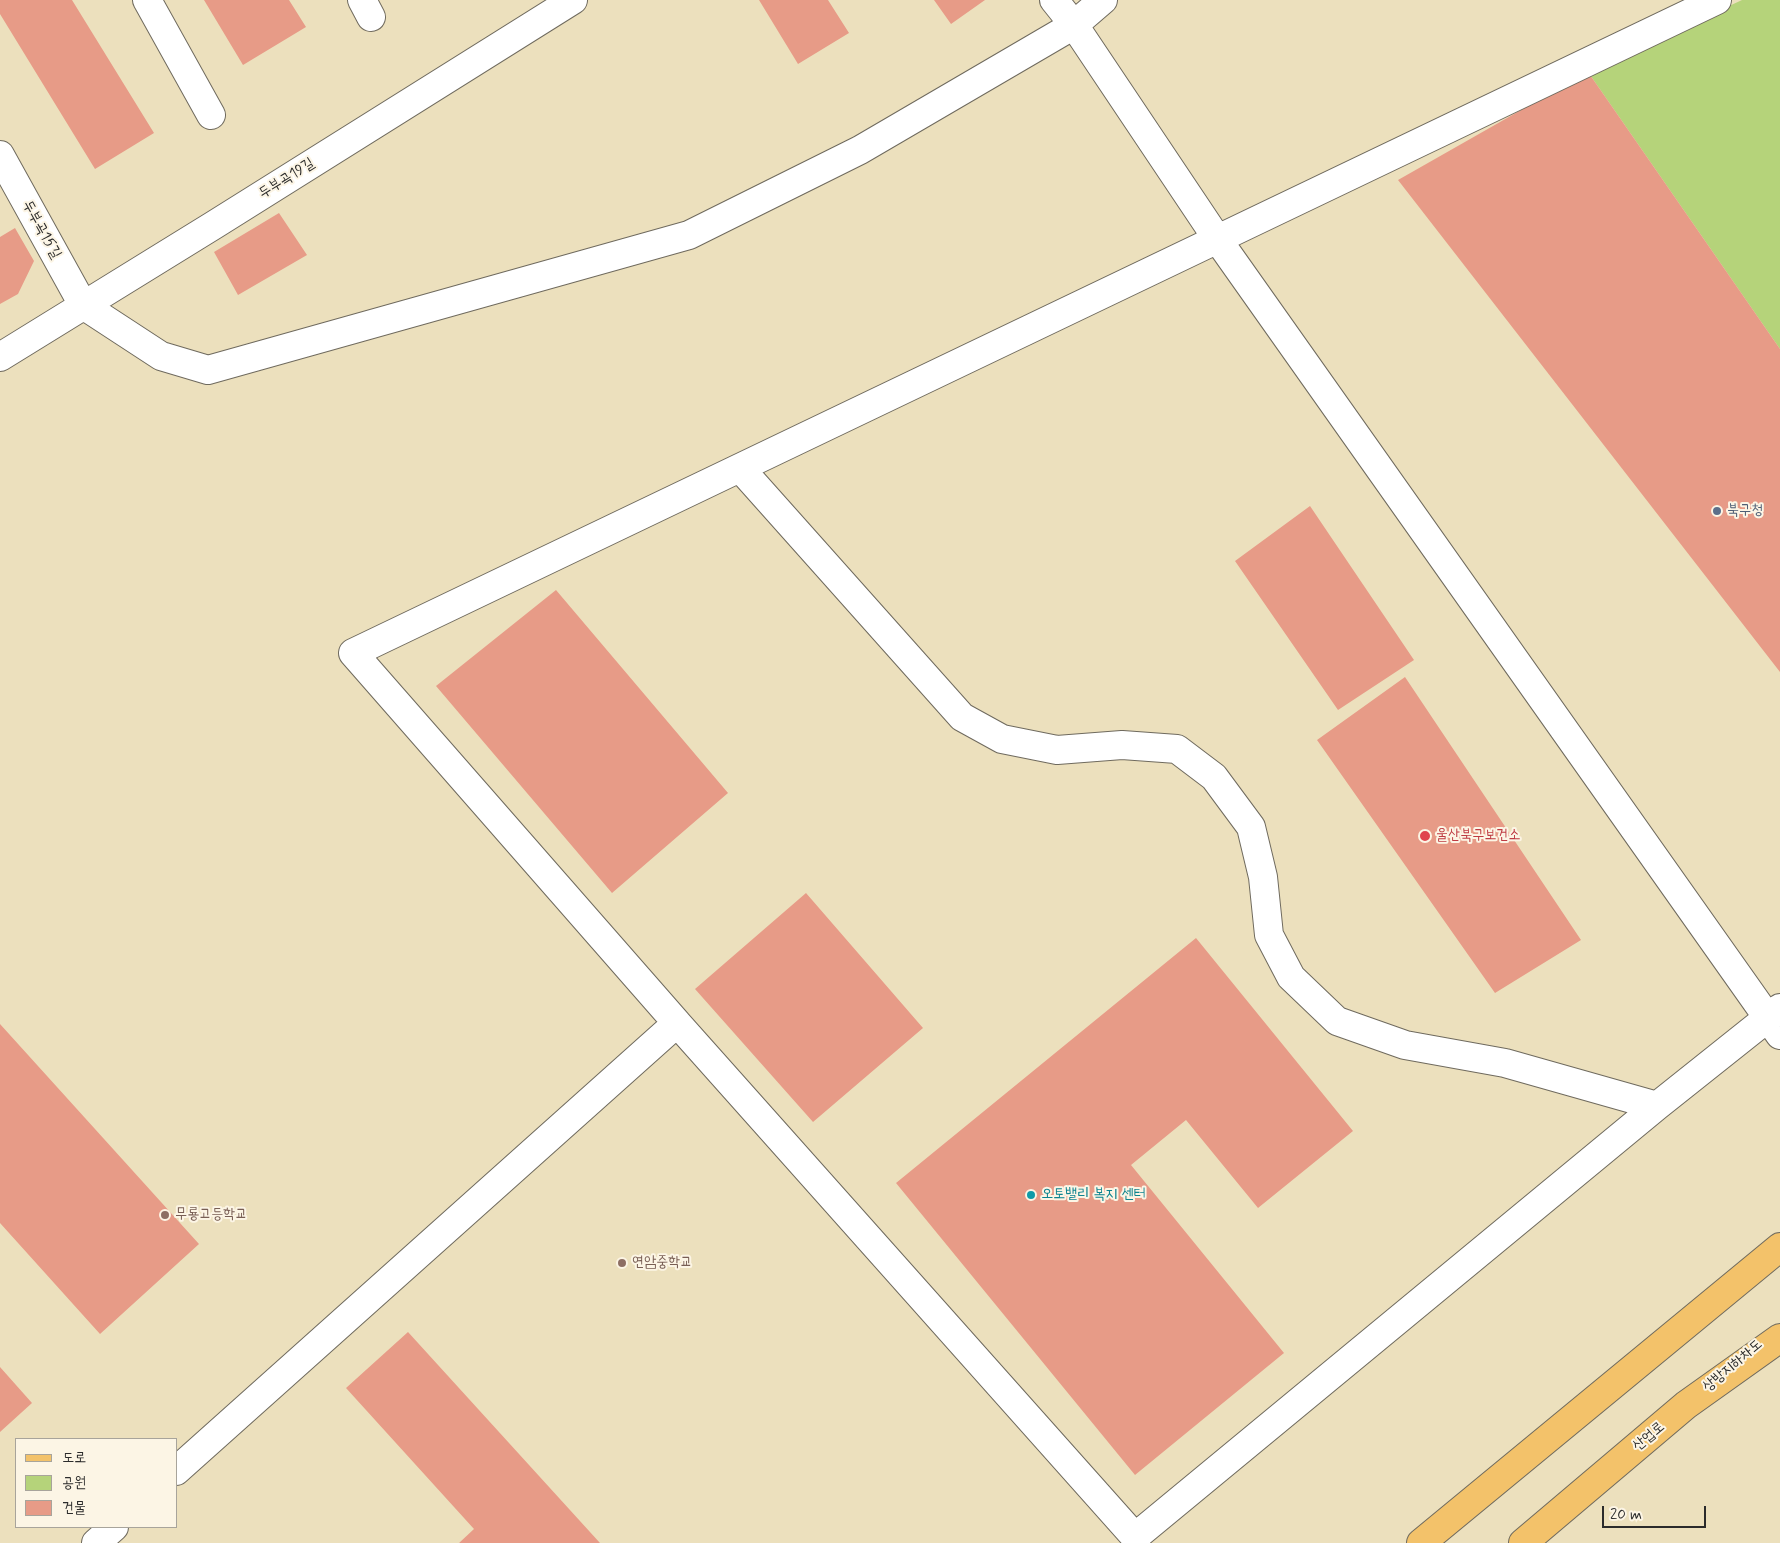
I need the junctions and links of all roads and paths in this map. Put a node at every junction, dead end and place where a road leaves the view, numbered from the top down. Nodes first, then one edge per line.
1 (147, 0) edge
2 (573, 0) edge
3 (1054, 0) edge
4 (1103, 0) edge
5 (1718, 0) edge
6 (1074, 25) junction
7 (211, 116) dead end
8 (0, 155) edge
9 (1218, 240) junction
10 (83, 305) junction
11 (0, 357) edge
12 (740, 468) junction
13 (1776, 1020) edge
14 (677, 1023) junction
15 (1657, 1106) junction
16 (1780, 1230) edge
17 (1780, 1247) edge
18 (1780, 1326) edge
19 (1780, 1338) edge
20 (1642, 1359) junction
21 (1686, 1405) junction
22 (178, 1469) edge
23 (113, 1528) edge
24 (1137, 1540) edge
25 (96, 1543) edge
26 (1421, 1543) edge
27 (1523, 1543) edge

1 - 7 street
2 - 10 street, 두부곡19길
3 - 6 street
4 - 6 street
5 - 9 street
6 - 9 street
6 - 10 street
8 - 10 street, 두부곡15길
9 - 12 street
9 - 13 street
10 - 11 street, 두부곡19길
12 - 14 street
12 - 15 street
13 - 15 street
14 - 22 street
14 - 24 street
15 - 24 street
16 - 20 main road
17 - 20 main road
18 - 21 main road, 상방지하차도
19 - 21 main road, 산업로
20 - 26 main road
21 - 27 main road, 산업로
23 - 25 street

